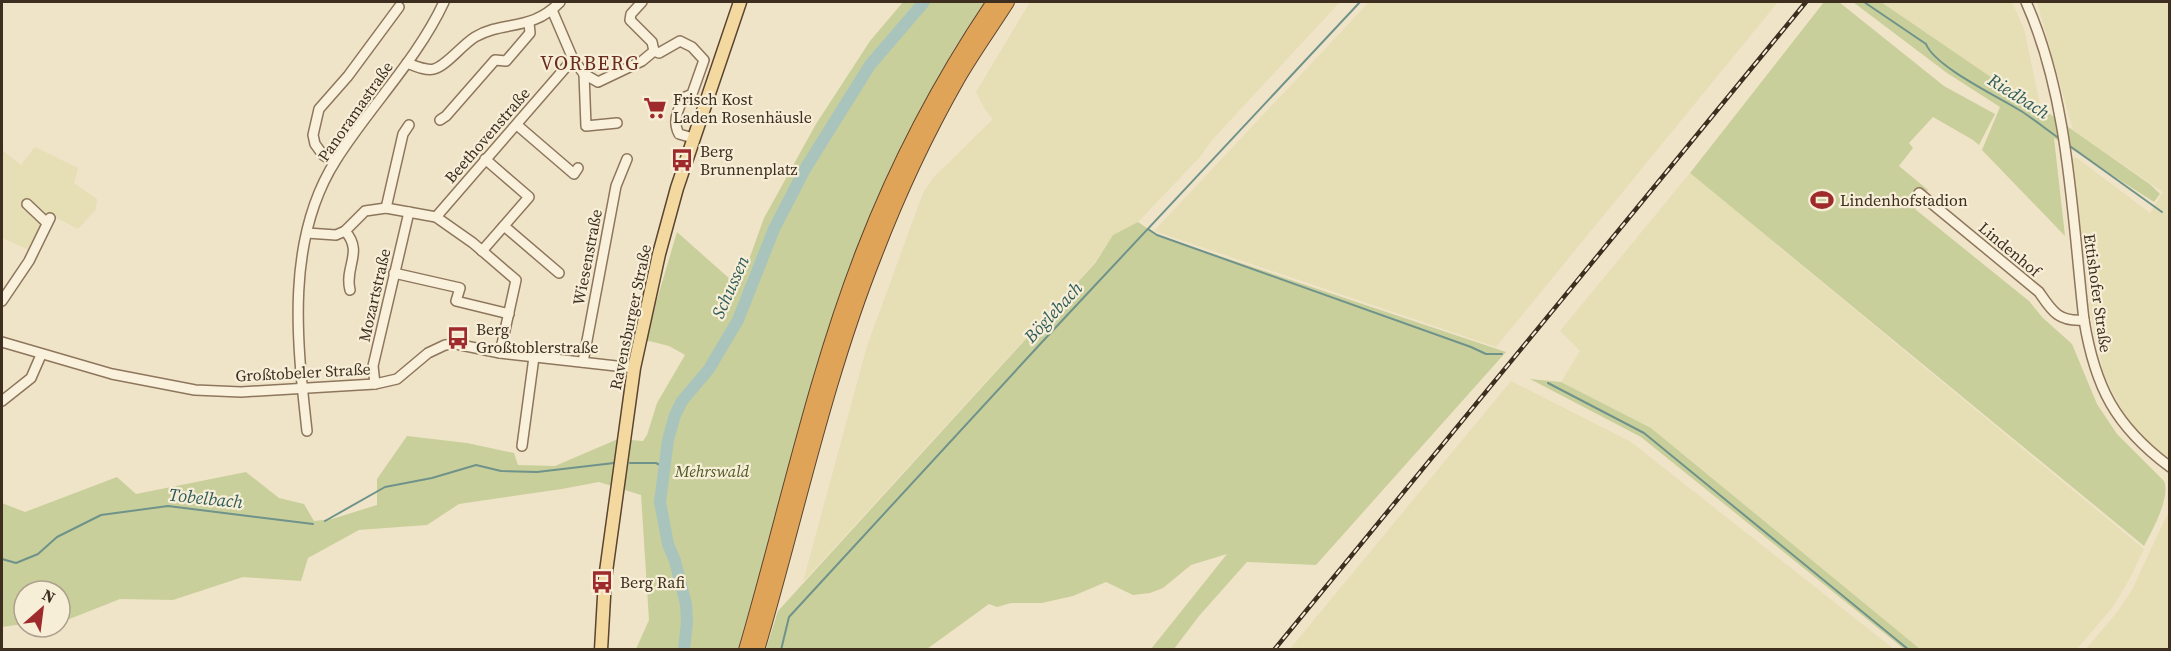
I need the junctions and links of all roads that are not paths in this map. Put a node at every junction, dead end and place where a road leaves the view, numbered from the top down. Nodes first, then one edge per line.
1 (444, 2) edge
2 (560, 2) edge
3 (642, 2) edge
4 (737, 2) edge
5 (994, 2) edge
6 (1007, 2) edge
7 (2026, 2) edge
8 (399, 7) dead end
9 (552, 10) junction
10 (529, 23) junction
11 (654, 51) junction
12 (573, 59) junction
13 (407, 63) junction
14 (584, 74) junction
15 (440, 120) dead end
16 (617, 123) dead end
17 (409, 125) dead end
18 (517, 125) junction
19 (693, 138) junction
20 (485, 159) junction
21 (627, 159) dead end
22 (334, 162) junction
23 (578, 168) dead end
24 (1919, 192) dead end
25 (27, 204) dead end
26 (386, 208) junction
27 (409, 212) junction
28 (436, 217) junction
29 (504, 226) junction
30 (345, 231) junction
31 (307, 233) junction
32 (482, 251) junction
33 (394, 273) junction
34 (560, 273) dead end
35 (350, 290) dead end
36 (2, 301) edge
37 (508, 314) junction
38 (2084, 320) junction
39 (2, 342) edge
40 (500, 353) junction
41 (41, 355) junction
42 (534, 357) junction
43 (583, 362) junction
44 (634, 368) junction
45 (375, 384) junction
46 (302, 388) junction
47 (2, 401) edge
48 (307, 431) dead end
49 (522, 446) dead end
50 (2169, 468) edge
51 (601, 650) edge
52 (746, 650) edge
53 (757, 650) edge

1 - 13 street, Panoramastraße
2 - 9 street
3 - 11 street
4 - 19 main road, Ravensburger Straße
5 - 52 highway
6 - 53 highway
7 - 38 street, Ettishofer Straße
8 - 22 street
9 - 10 street
9 - 12 street
10 - 13 street
10 - 15 street
11 - 14 street
11 - 19 street
12 - 14 street
12 - 18 street, Beethovenstraße
13 - 22 street, Panoramastraße
14 - 16 street
17 - 26 street
18 - 20 street, Beethovenstraße
18 - 23 street
19 - 44 main road, Ravensburger Straße
20 - 28 street, Beethovenstraße
20 - 29 street
21 - 43 street, Wiesenstraße
22 - 31 street, Panoramastraße
24 - 38 street, Lindenhof
25 - 36 street
26 - 27 street
26 - 30 street
27 - 28 street
27 - 33 street, Mozartstraße
28 - 32 street
29 - 32 street
29 - 34 street
30 - 31 street
30 - 35 street
31 - 46 street, Panoramastraße
32 - 37 street
33 - 37 street
33 - 45 street, Mozartstraße
37 - 40 street
38 - 50 street, Ettishofer Straße
39 - 41 street, Großtobeler Straße
40 - 42 street, Großtobeler Straße
40 - 45 street, Großtobeler Straße
41 - 46 street, Großtobeler Straße
41 - 47 street
42 - 43 street, Großtobeler Straße
42 - 49 street
43 - 44 street, Großtobeler Straße
44 - 51 main road, Ravensburger Straße
45 - 46 street, Großtobeler Straße
46 - 48 street, Panoramastraße

